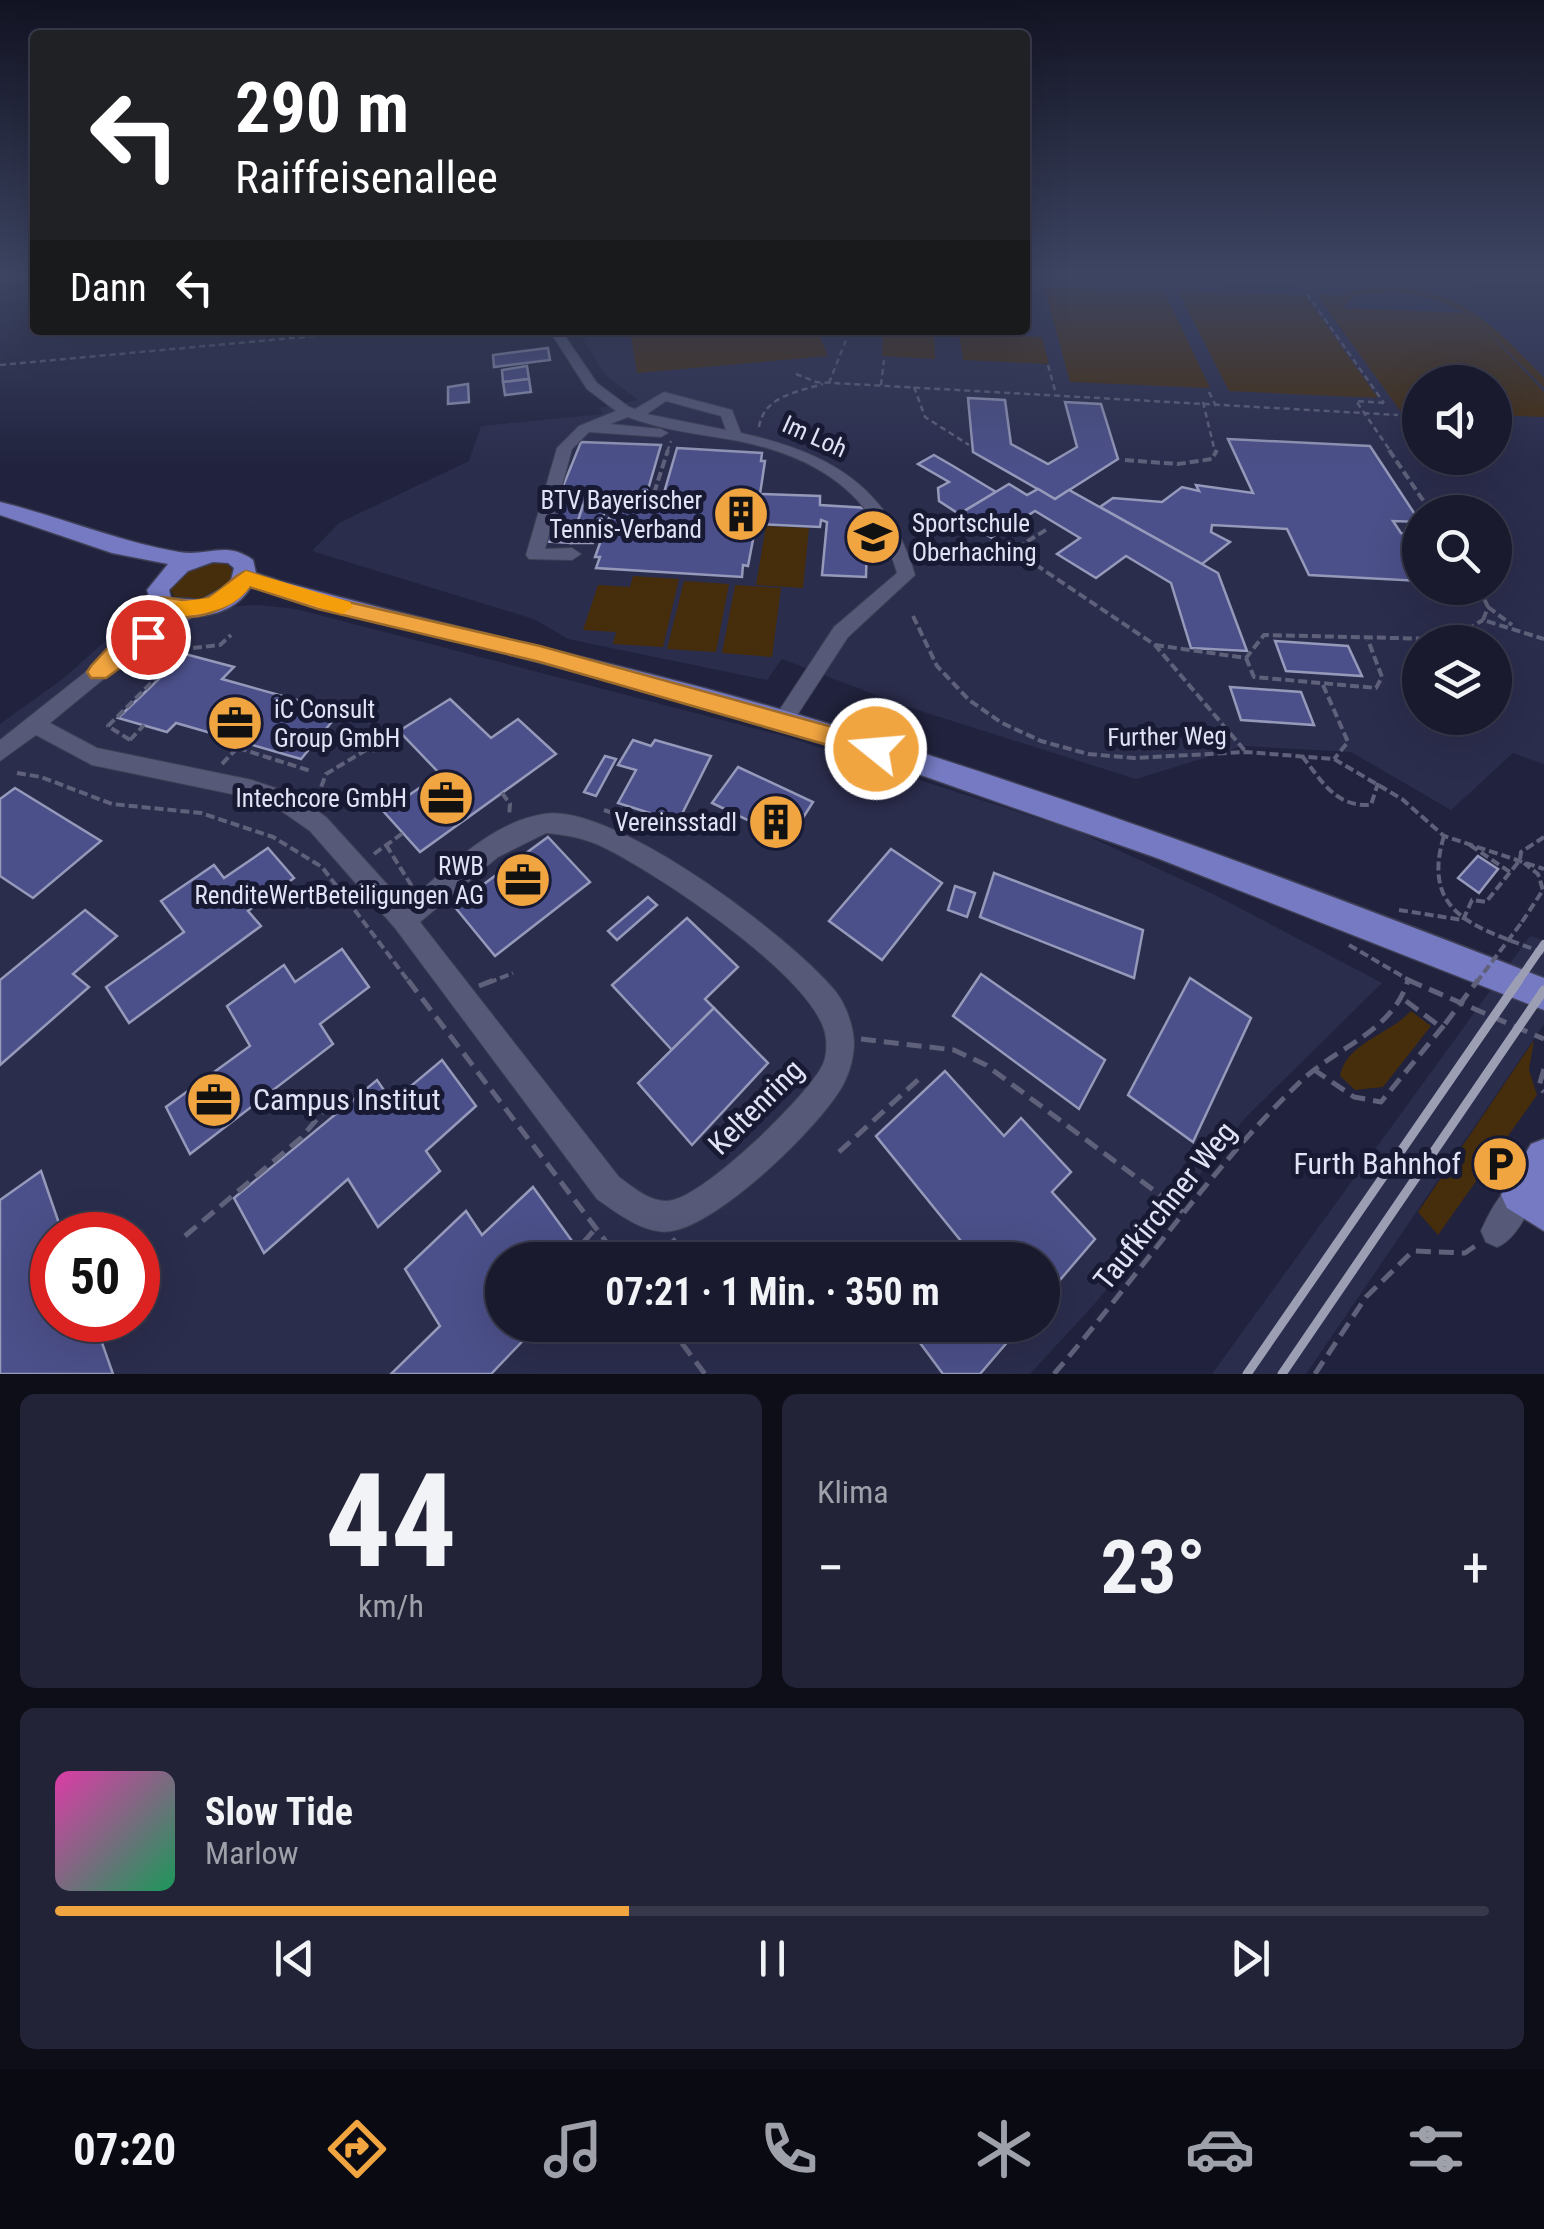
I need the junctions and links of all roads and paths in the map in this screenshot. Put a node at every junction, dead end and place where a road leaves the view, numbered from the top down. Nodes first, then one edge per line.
1 (280, 339) edge
2 (561, 339) edge
3 (846, 339) edge
4 (1339, 339) edge
5 (884, 360) dead end
6 (0, 365) edge
7 (1048, 365) dead end
8 (796, 374) dead end
9 (829, 383) junction
10 (881, 386) junction
11 (914, 387) junction
12 (1209, 392) dead end
13 (1056, 394) junction
14 (1203, 402) junction
15 (1216, 406) junction
16 (633, 413) junction
17 (1364, 413) junction
18 (1398, 414) dead end
19 (593, 426) junction
20 (736, 436) junction
21 (665, 439) joint
22 (761, 442) junction
23 (969, 446) dead end
24 (1125, 460) dead end
25 (654, 494) dead end
26 (1419, 495) edge
27 (0, 508) edge
28 (1049, 528) dead end
29 (120, 548) junction
30 (1014, 550) junction
31 (572, 554) dead end
32 (1005, 555) dead end
33 (189, 561) junction
34 (1054, 566) dead end
35 (1048, 572) junction
36 (238, 587) junction
37 (161, 592) junction
38 (1487, 605) edge
39 (1488, 608) junction
40 (194, 610) junction
41 (914, 616) dead end
42 (1483, 620) junction
43 (1473, 625) edge
44 (1515, 628) junction
45 (230, 635) dead end
46 (1366, 638) junction
47 (1402, 639) edge
48 (1544, 639) edge
49 (1155, 645) junction
50 (1246, 658) junction
51 (98, 672) junction
52 (1323, 685) junction
53 (782, 720) junction
54 (36, 725) junction
55 (130, 740) dead end
56 (243, 742) dead end
57 (371, 747) dead end
58 (238, 748) junction
59 (0, 752) edge
60 (1246, 752) junction
61 (1301, 754) junction
62 (1334, 760) junction
63 (311, 771) dead end
64 (18, 773) dead end
65 (209, 779) junction
66 (1378, 783) junction
67 (325, 798) dead end
68 (604, 810) dead end
69 (643, 823) dead end
70 (403, 833) dead end
71 (1444, 836) junction
72 (1544, 837) edge
73 (1466, 842) junction
74 (386, 845) junction
75 (1520, 860) junction
76 (358, 865) junction
77 (1544, 869) edge
78 (1510, 872) junction
79 (1391, 908) dead end
80 (414, 912) junction
81 (1463, 920) junction
82 (1544, 953) edge
83 (513, 973) dead end
84 (1544, 994) edge
85 (464, 998) junction
86 (1406, 1000) junction
87 (1444, 1026) junction
88 (1544, 1038) edge
89 (840, 1039) junction
90 (1544, 1069) edge
91 (1313, 1070) junction
92 (920, 1078) dead end
93 (1544, 1091) edge
94 (333, 1100) dead end
95 (839, 1152) dead end
96 (1538, 1180) edge
97 (1183, 1212) junction
98 (596, 1228) junction
99 (1498, 1231) joint
100 (185, 1236) dead end
101 (584, 1242) edge
102 (606, 1242) edge
103 (681, 1342) edge
104 (705, 1374) edge
105 (1054, 1374) edge
106 (1315, 1374) edge

1 - 6 path
2 - 16 street, Im Loh
3 - 9 path
4 - 17 path
5 - 10 path
7 - 13 path
8 - 9 path
9 - 10 path
9 - 22 path
10 - 11 path
11 - 13 path
11 - 23 path
12 - 15 path
13 - 14 path
14 - 15 path
14 - 24 path
15 - 17 path
16 - 19 street
16 - 20 street, Im Loh
16 - 20 street
17 - 18 path
17 - 26 path
19 - 21 street
19 - 31 street
20 - 22 street, Im Loh
21 - 25 path
22 - 53 street, Im Loh
27 - 29 main road
28 - 30 path
29 - 33 main road
29 - 37 main road
30 - 32 path
30 - 35 path
33 - 36 main road
33 - 37 main road
34 - 35 path
35 - 49 path
36 - 40 main road
36 - 53 main road
37 - 40 main road
37 - 51 street
38 - 39 path
39 - 42 path
39 - 44 path
40 - 51 street
41 - 60 path, Further Weg
42 - 43 path
42 - 44 path
44 - 48 path
45 - 55 path
46 - 47 path
46 - 50 path
46 - 52 path
49 - 50 path
49 - 60 path
50 - 52 path
51 - 54 street
52 - 62 path
53 - 84 main road
54 - 59 street
54 - 65 street, Keltenring
56 - 58 path
57 - 67 path
58 - 63 path
58 - 65 path
60 - 61 path, Further Weg
61 - 62 path, Further Weg
61 - 66 path
62 - 66 path, Further Weg
64 - 98 path
65 - 76 street, Keltenring
66 - 71 path, Further Weg
68 - 69 path
70 - 74 path
71 - 73 path, Further Weg
71 - 81 path
72 - 75 path
73 - 75 path, Further Weg
73 - 78 path
74 - 76 path
74 - 80 path
75 - 77 path, Further Weg
75 - 78 path
75 - 87 path, bridge
76 - 80 street, Keltenring
78 - 81 path
79 - 81 path
80 - 85 street, Keltenring
80 - 89 street
81 - 82 path
83 - 85 path
85 - 89 street, Keltenring
86 - 87 path
86 - 88 path
86 - 91 path, Taufkirchner Weg
87 - 91 path
89 - 97 path
90 - 93 path
91 - 97 path, Taufkirchner Weg
92 - 95 path
94 - 100 path
96 - 99 street
97 - 105 path, Taufkirchner Weg
98 - 101 path
98 - 102 path
99 - 106 path
103 - 104 path

